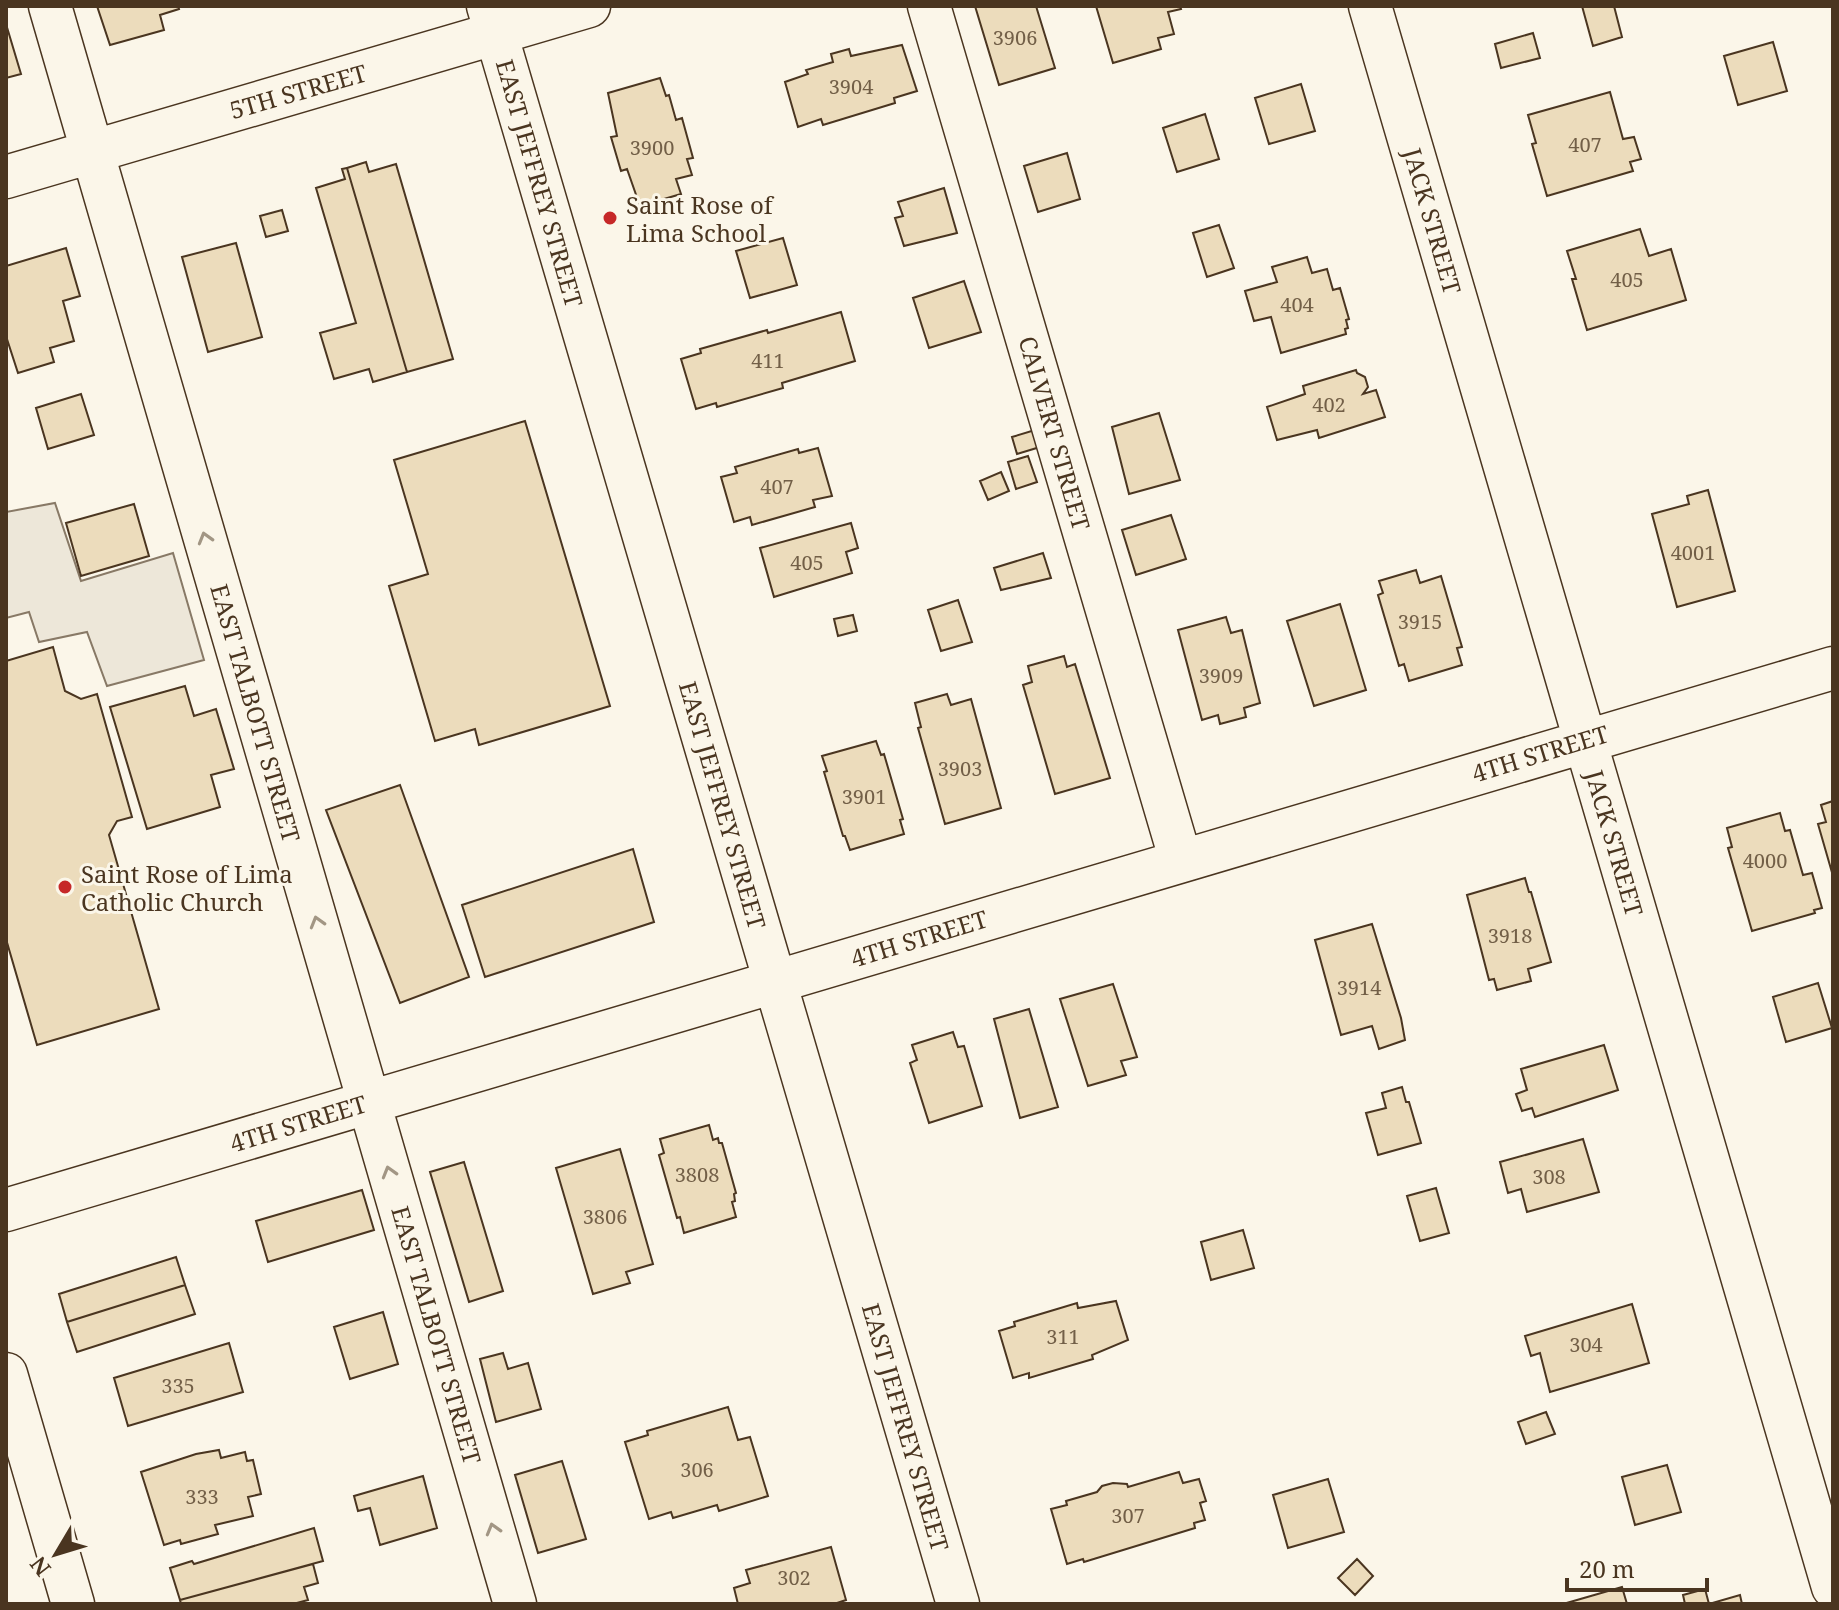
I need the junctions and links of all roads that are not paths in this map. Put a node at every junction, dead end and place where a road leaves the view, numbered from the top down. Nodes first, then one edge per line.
1 (50, 6) edge
2 (589, 6) edge
3 (929, 6) edge
4 (1370, 6) edge
5 (492, 20) edge
6 (92, 151) junction
7 (6, 177) edge
8 (1833, 668) edge
9 (1585, 740) junction
10 (1181, 861) junction
11 (775, 981) junction
12 (369, 1102) junction
13 (6, 1210) edge
14 (6, 1374) edge
15 (1833, 1587) edge
16 (73, 1604) edge
17 (515, 1604) edge
18 (958, 1604) edge

1 - 6 street, EAST TALBOTT STREET
2 - 5 street, 5TH STREET
3 - 10 street, CALVERT STREET
4 - 9 street, JACK STREET
5 - 6 street, 5TH STREET
5 - 11 street, EAST JEFFREY STREET
6 - 7 street, 5TH STREET
12 -> 6 street, EAST TALBOTT STREET
8 - 9 street, 4TH STREET
9 - 10 street, 4TH STREET
9 - 15 street, JACK STREET
10 - 11 street, 4TH STREET
11 - 12 street, 4TH STREET
11 - 18 street, EAST JEFFREY STREET
12 - 13 street, 4TH STREET
17 -> 12 street, EAST TALBOTT STREET
14 - 16 street

